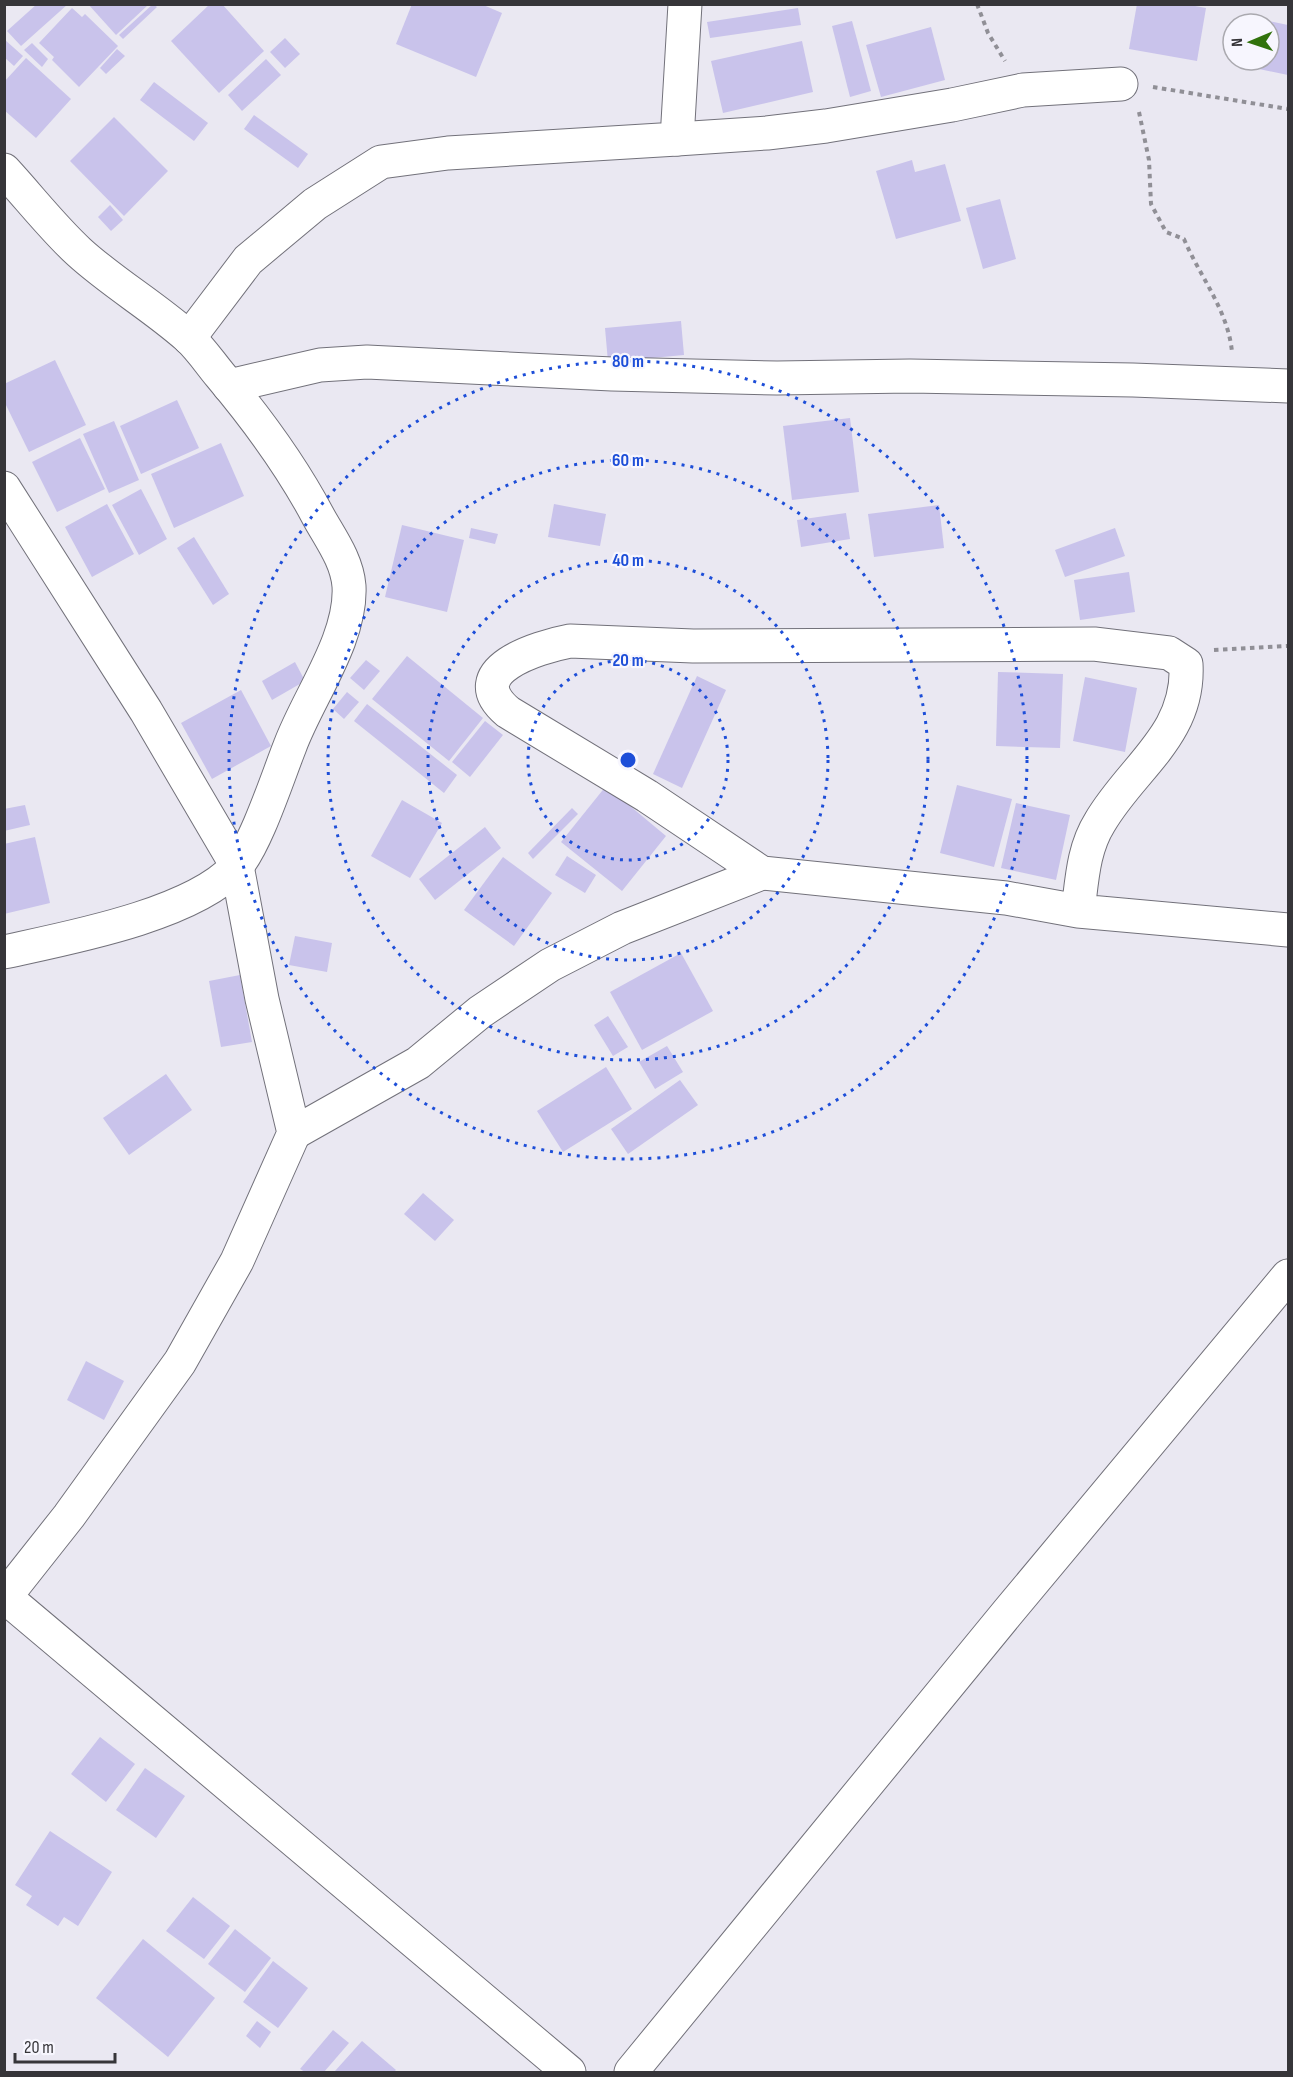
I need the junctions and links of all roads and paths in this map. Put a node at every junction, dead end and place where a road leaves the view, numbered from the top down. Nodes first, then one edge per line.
1 (686, 4) edge
2 (977, 4) edge
3 (1121, 84) junction
4 (1023, 90) junction
5 (1288, 109) edge
6 (677, 139) junction
7 (4, 170) edge
8 (189, 338) junction
9 (1235, 383) junction
10 (230, 386) junction
11 (1288, 386) edge
12 (4, 488) edge
13 (1288, 646) edge
14 (1169, 653) junction
15 (237, 866) junction
16 (762, 873) junction
17 (1078, 910) junction
18 (1288, 930) edge
19 (4, 952) edge
20 (294, 1133) junction
21 (1288, 1276) edge
22 (5, 1596) edge
23 (569, 2073) edge
24 (631, 2073) edge

1 - 6 street
2 - 4 path
3 - 4 street
3 - 5 path
3 - 9 path
4 - 6 street
6 - 8 street
7 - 8 street
8 - 10 street
9 - 10 street
9 - 11 street
10 - 15 street
12 - 15 street
13 - 14 path
14 - 16 street
14 - 17 street
15 - 19 street
15 - 20 street
16 - 17 street
16 - 20 street
17 - 18 street
20 - 22 street
21 - 24 street
22 - 23 street

